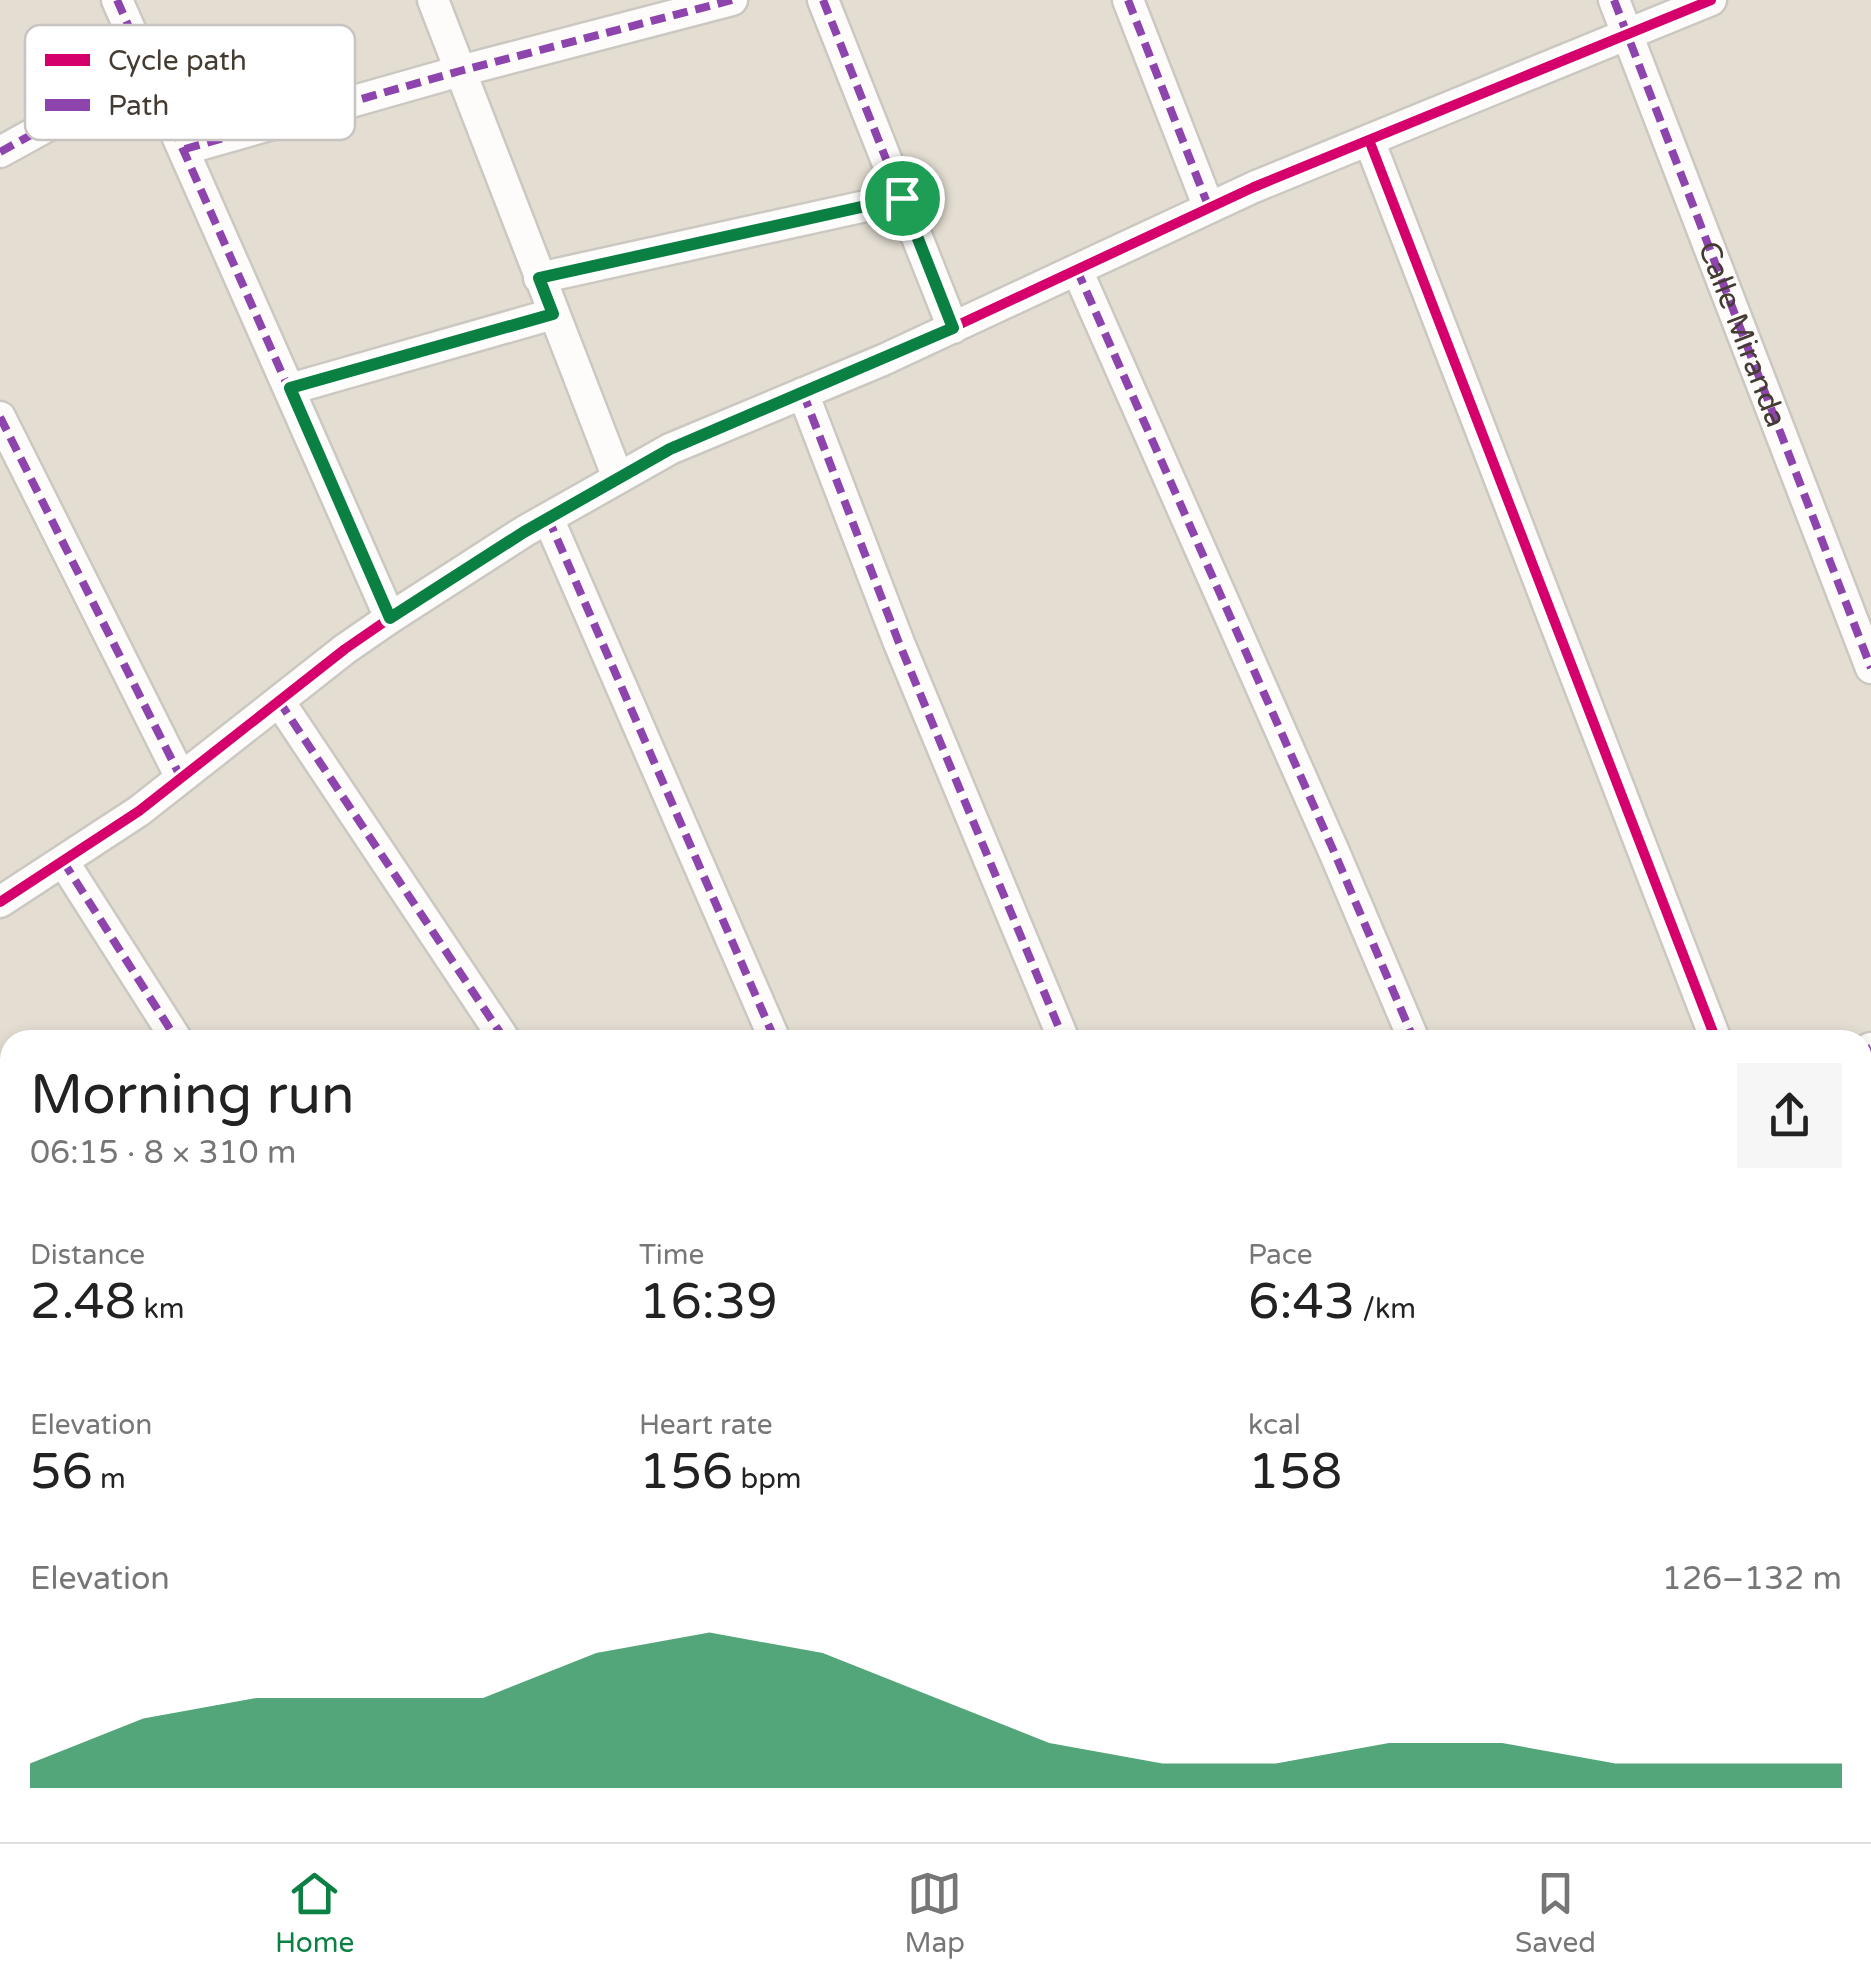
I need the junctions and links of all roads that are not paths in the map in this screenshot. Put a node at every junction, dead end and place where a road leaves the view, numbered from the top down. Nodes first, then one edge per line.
1 (117, 0) edge
2 (433, 0) edge
3 (732, 0) edge
4 (823, 0) edge
5 (1128, 0) edge
6 (1614, 0) edge
7 (1710, 0) edge
8 (128, 25) edge
9 (1627, 33) junction
10 (460, 71) junction
11 (355, 101) edge
12 (25, 138) edge
13 (180, 140) edge
14 (216, 140) edge
15 (1369, 140) junction
16 (184, 149) junction
17 (0, 152) edge
18 (902, 198) junction
19 (1209, 208) junction
20 (1076, 270) junction
21 (539, 278) junction
22 (553, 314) junction
23 (953, 328) junction
24 (290, 388) junction
25 (803, 393) junction
26 (0, 417) edge
27 (618, 478) junction
28 (548, 518) junction
29 (390, 618) junction
30 (1871, 668) edge
31 (280, 702) junction
32 (181, 778) junction
33 (63, 861) junction
34 (0, 902) edge
35 (171, 1030) edge
36 (498, 1030) edge
37 (771, 1030) edge
38 (1060, 1030) edge
39 (1410, 1030) edge
40 (1712, 1030) edge

1 - 8 street
2 - 10 street
3 - 10 street
4 - 18 street
5 - 19 street
6 - 9 street, Calle Miranda
7 - 9 street
9 - 15 street
9 - 30 street, Calle Miranda
10 - 11 street
10 - 21 street
12 - 17 street
13 - 16 street
14 - 16 street
15 - 19 street
15 - 40 street
16 - 24 street
18 - 21 street
18 - 23 street
19 - 20 street
20 - 23 street
20 - 39 street
21 - 22 street
22 - 24 street
22 - 27 street
23 - 25 street
24 - 29 street
25 - 27 street
25 - 38 street
26 - 32 street
27 - 28 street
28 - 29 street
28 - 37 street
29 - 31 street
31 - 32 street
31 - 36 street
32 - 33 street
33 - 34 street
33 - 35 street

